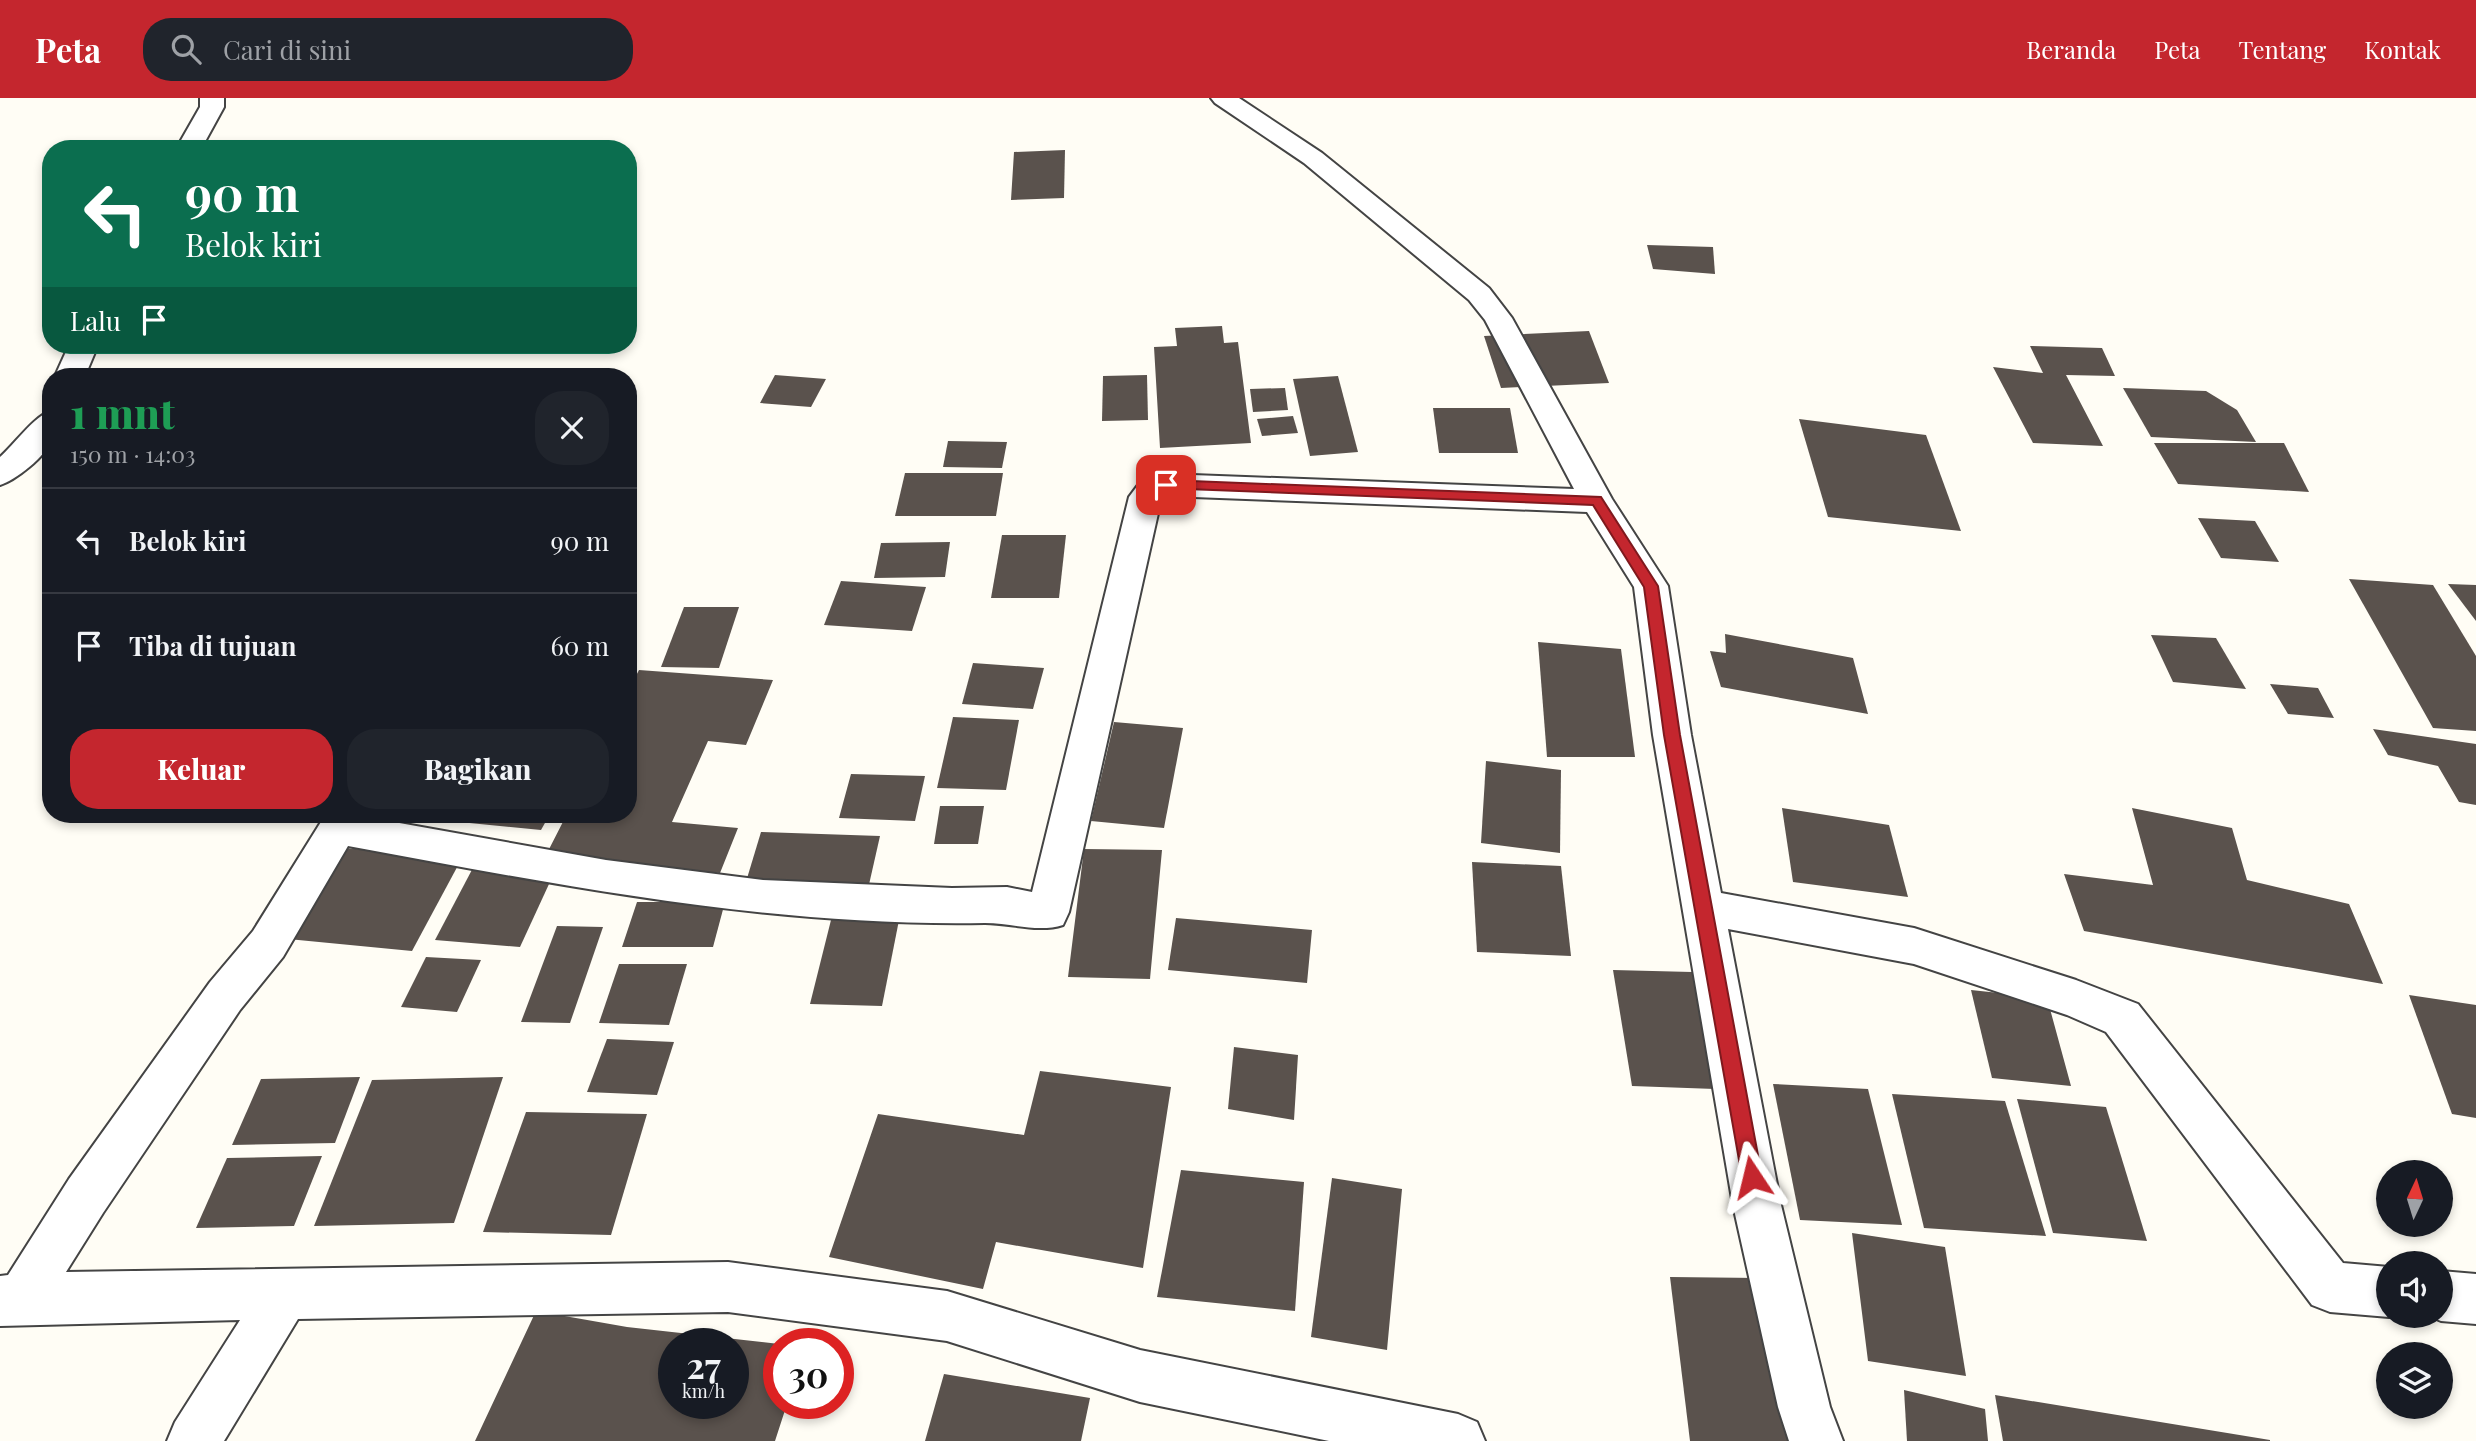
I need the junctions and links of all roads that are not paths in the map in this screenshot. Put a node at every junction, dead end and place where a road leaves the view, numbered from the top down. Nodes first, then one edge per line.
1 (212, 98) edge
2 (1223, 98) edge
3 (193, 140) edge
4 (42, 432) edge
5 (0, 474) edge
6 (1597, 501) junction
7 (1703, 907) junction
8 (2376, 1291) edge
9 (284, 1295) junction
10 (2453, 1297) edge
11 (11, 1299) edge
12 (2476, 1299) edge
13 (1324, 1428) edge
14 (194, 1441) edge
15 (1458, 1441) edge
16 (1816, 1441) edge

1 - 3 street
2 - 6 street
4 - 5 street
6 - 7 street
6 - 11 street
7 - 8 street
7 - 16 street
9 - 11 street
9 - 13 street
9 - 14 street
10 - 12 street
13 - 15 street

